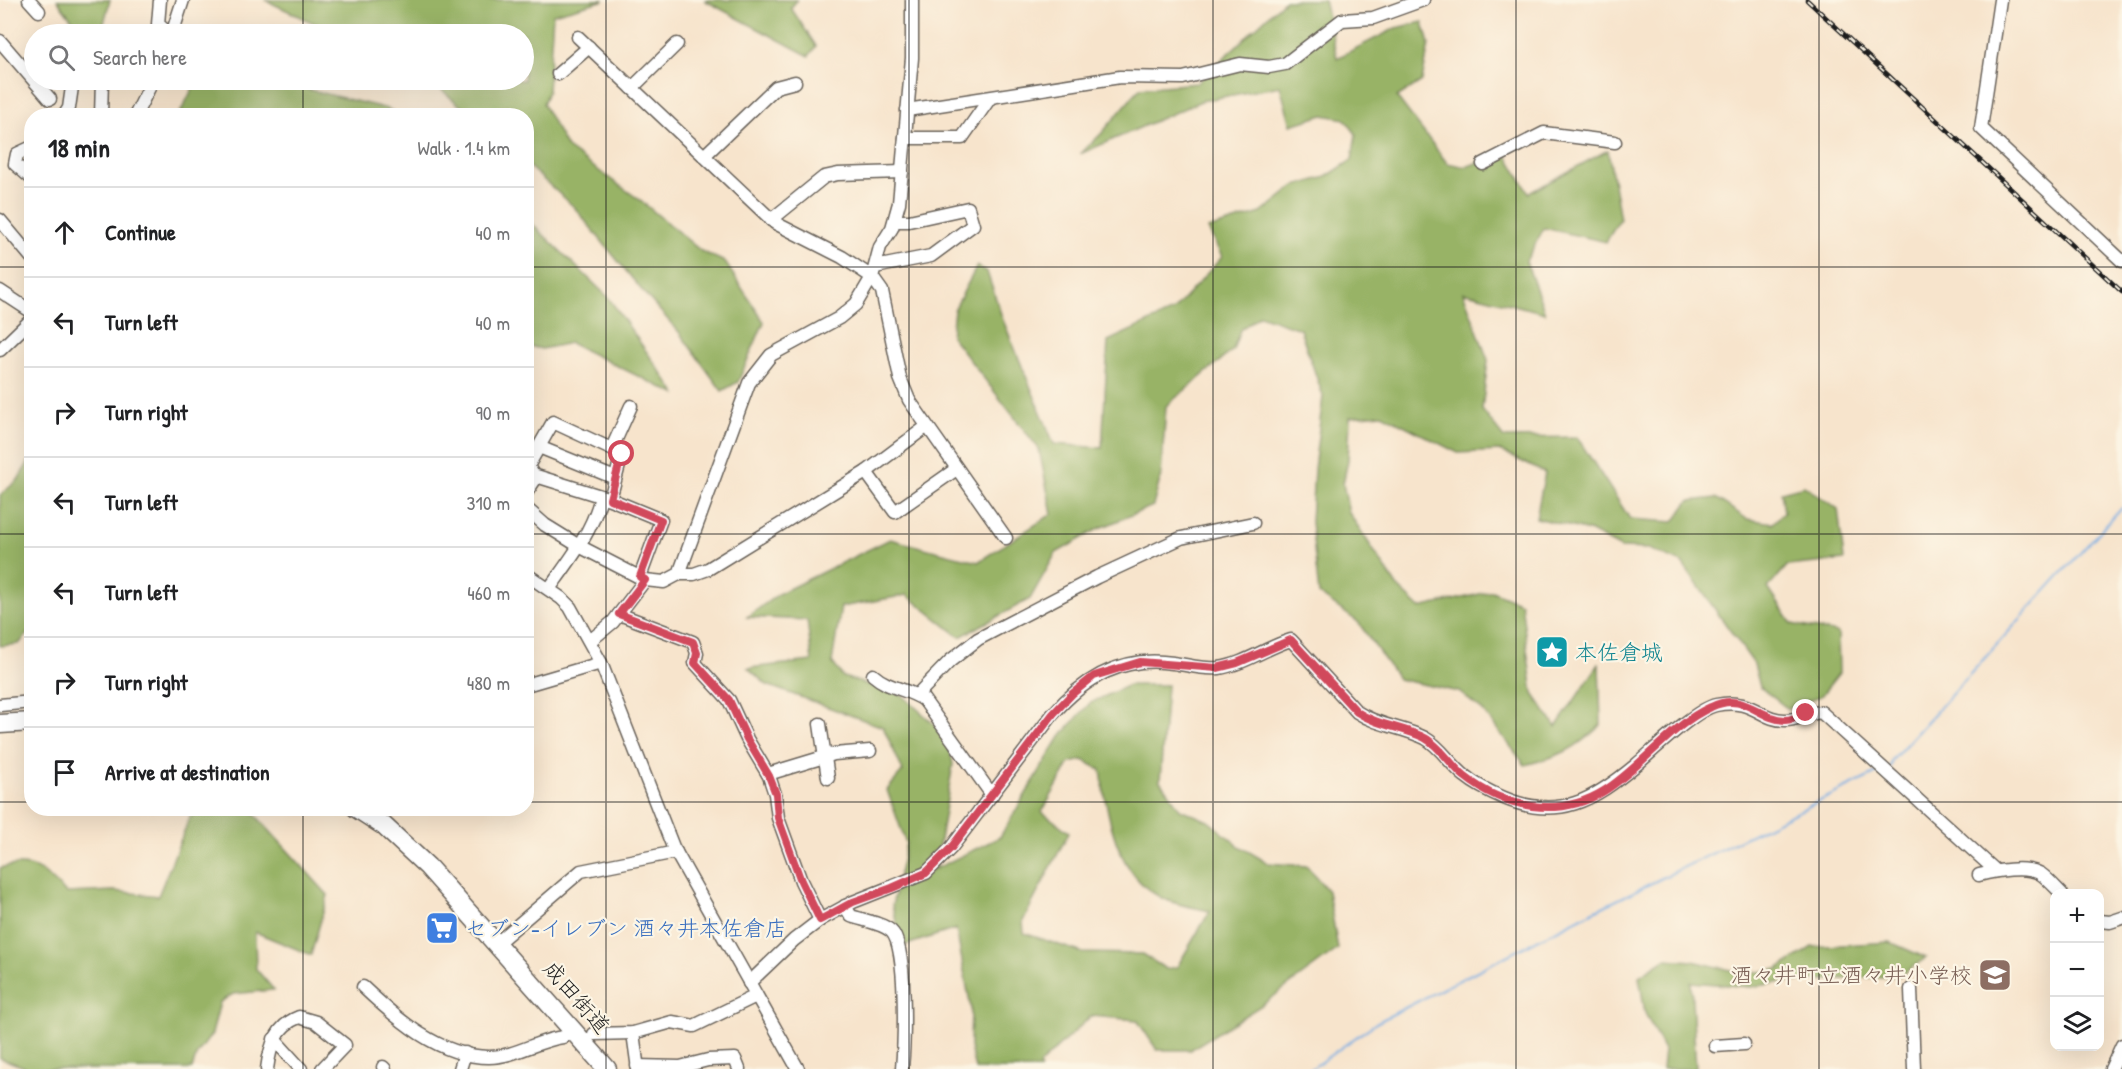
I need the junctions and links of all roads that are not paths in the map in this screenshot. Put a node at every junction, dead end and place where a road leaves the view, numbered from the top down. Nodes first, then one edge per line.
1 (29, 0) edge
2 (160, 0) edge
3 (183, 0) edge
4 (912, 0) edge
5 (1423, 0) edge
6 (2000, 0) edge
7 (39, 11) dead end
8 (158, 24) edge
9 (174, 24) edge
10 (578, 37) dead end
11 (0, 41) edge
12 (677, 44) dead end
13 (589, 47) junction
14 (24, 69) edge
15 (558, 74) dead end
16 (795, 82) dead end
17 (632, 88) junction
18 (42, 90) edge
19 (72, 90) edge
20 (102, 90) edge
21 (148, 90) edge
22 (990, 98) junction
23 (50, 99) dead end
24 (69, 108) edge
25 (101, 108) edge
26 (139, 108) edge
27 (907, 110) junction
28 (905, 138) junction
29 (1615, 142) dead end
30 (24, 151) edge
31 (704, 156) junction
32 (1484, 164) dead end
33 (24, 172) edge
34 (902, 172) junction
35 (0, 220) edge
36 (771, 220) junction
37 (895, 221) junction
38 (24, 248) edge
39 (2122, 261) edge
40 (873, 272) junction
41 (0, 291) edge
42 (24, 307) edge
43 (24, 327) edge
44 (0, 350) edge
45 (631, 406) dead end
46 (926, 427) junction
47 (539, 447) junction
48 (612, 448) junction
49 (534, 456) edge
50 (956, 470) junction
51 (866, 472) junction
52 (534, 475) edge
53 (536, 478) junction
54 (615, 478) junction
55 (534, 481) edge
56 (606, 498) junction
57 (534, 515) edge
58 (1253, 523) dead end
59 (1006, 538) dead end
60 (579, 546) junction
61 (679, 574) junction
62 (643, 578) junction
63 (534, 579) edge
64 (549, 589) junction
65 (619, 614) junction
66 (590, 641) junction
67 (602, 663) junction
68 (873, 675) dead end
69 (534, 683) edge
70 (917, 695) junction
71 (24, 703) edge
72 (0, 705) edge
73 (24, 722) edge
74 (0, 724) edge
75 (820, 724) dead end
76 (870, 751) dead end
77 (825, 757) junction
78 (768, 774) junction
79 (828, 778) dead end
80 (992, 795) junction
81 (368, 816) edge
82 (676, 852) junction
83 (1996, 871) junction
84 (1979, 875) dead end
85 (2056, 889) edge
86 (845, 906) junction
87 (2122, 918) edge
88 (820, 920) junction
89 (2104, 921) edge
90 (497, 944) junction
91 (749, 983) junction
92 (363, 987) dead end
93 (1911, 989) dead end
94 (756, 996) junction
95 (633, 1033) junction
96 (594, 1034) dead end
97 (563, 1037) dead end
98 (274, 1039) junction
99 (1744, 1044) dead end
100 (2122, 1045) edge
101 (1715, 1046) dead end
102 (465, 1053) junction
103 (638, 1067) edge
104 (267, 1069) edge
105 (301, 1069) edge
106 (322, 1069) edge
107 (460, 1069) edge
108 (607, 1069) edge
109 (739, 1069) edge
110 (798, 1069) edge
111 (902, 1069) edge
112 (1914, 1069) edge
113 (2111, 1069) edge

1 - 7 street
2 - 8 street
3 - 9 street
4 - 27 street
5 - 22 street
6 - 39 street
10 - 13 street
11 - 14 street
12 - 17 street
13 - 15 street
13 - 17 street
16 - 31 street
17 - 31 street
18 - 23 street
19 - 24 street
20 - 25 street
21 - 26 street
22 - 27 street
22 - 28 street
27 - 28 street
28 - 34 street
29 - 32 street
30 - 33 street
31 - 36 street
34 - 36 street
34 - 37 street
35 - 38 street
36 - 40 street
37 - 40 street
37 - 40 street
40 - 46 street
40 - 61 street
41 - 42 street
43 - 44 street
45 - 48 street
46 - 50 street
46 - 51 street
47 - 48 street
47 - 49 street
47 - 54 street
48 - 54 street
50 - 51 street
50 - 59 street
51 - 61 street
52 - 53 street
53 - 55 street
53 - 56 street
54 - 56 street
56 - 60 street
56 - 62 street
57 - 60 street
58 - 70 street
60 - 62 street
60 - 64 street
61 - 62 street
62 - 65 street
63 - 64 street
64 - 66 street
65 - 66 street
65 - 78 street
66 - 67 street
67 - 69 street
67 - 82 street
68 - 70 street
70 - 80 street
71 - 72 street
73 - 74 highway
75 - 77 street
76 - 77 street
77 - 78 street
77 - 79 street
78 - 88 street
80 - 83 street
80 - 86 street
81 - 90 highway, 成田街道
82 - 90 street
82 - 91 street
83 - 84 street
83 - 85 street
86 - 88 street
86 - 111 street
87 - 89 street
88 - 91 street
90 - 108 highway, 成田街道
91 - 94 street
92 - 102 street
93 - 112 street
94 - 95 street
94 - 110 street
95 - 96 street
95 - 103 street
97 - 102 street
98 - 104 street
98 - 105 street
98 - 106 street
99 - 101 street
100 - 113 street
102 - 107 street
103 - 109 street

